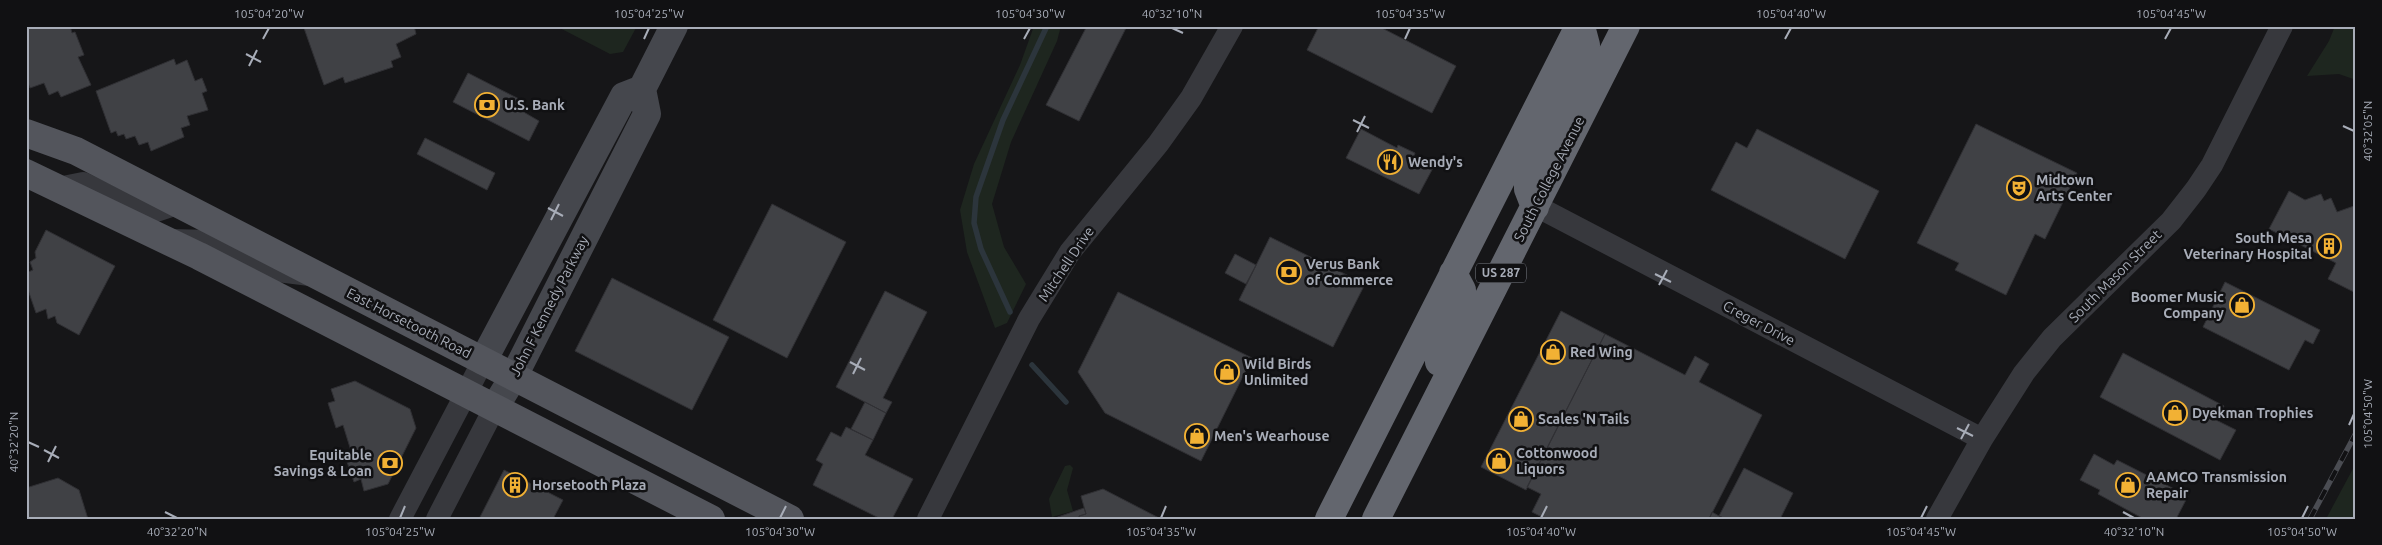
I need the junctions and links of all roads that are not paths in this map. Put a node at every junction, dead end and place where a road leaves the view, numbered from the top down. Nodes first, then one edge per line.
1 (674, 26) edge
2 (1232, 26) edge
3 (1580, 26) edge
4 (1626, 26) edge
5 (2282, 26) edge
6 (642, 89) junction
7 (26, 133) edge
8 (26, 174) edge
9 (58, 188) junction
10 (177, 204) junction
11 (1535, 207) junction
12 (166, 240) junction
13 (1453, 273) junction
14 (318, 276) junction
15 (483, 361) junction
16 (514, 376) junction
17 (465, 392) junction
18 (495, 407) junction
19 (1423, 426) junction
20 (1982, 439) junction
21 (400, 519) edge
22 (436, 519) edge
23 (711, 519) edge
24 (790, 519) edge
25 (928, 519) edge
26 (1328, 519) edge
27 (1376, 519) edge
28 (1937, 519) edge

1 - 6 street
2 - 25 street, Mitchell Drive
3 - 11 highway
3 - 13 highway, US 287
4 - 11 highway, South College Avenue / US 287
5 - 20 street, South Mason Street
6 - 15 street
6 - 16 street, John F Kennedy Parkway
7 - 10 main road, East Horsetooth Road
8 - 9 main road
9 - 10 street
9 - 12 main road
10 - 14 main road, East Horsetooth Road
11 - 19 highway, South College Avenue / US 287
11 - 20 street, Creger Drive
12 - 14 street
12 - 17 main road
13 - 19 highway
13 - 26 highway, US 287
14 - 15 main road, East Horsetooth Road
15 - 16 main road, East Horsetooth Road
15 - 17 street
16 - 18 street, John F Kennedy Parkway
16 - 24 main road, East Horsetooth Road
17 - 18 main road
17 - 21 street
18 - 22 street, John F Kennedy Parkway
18 - 23 main road
19 - 27 highway, South College Avenue / US 287
20 - 28 street, South Mason Street

